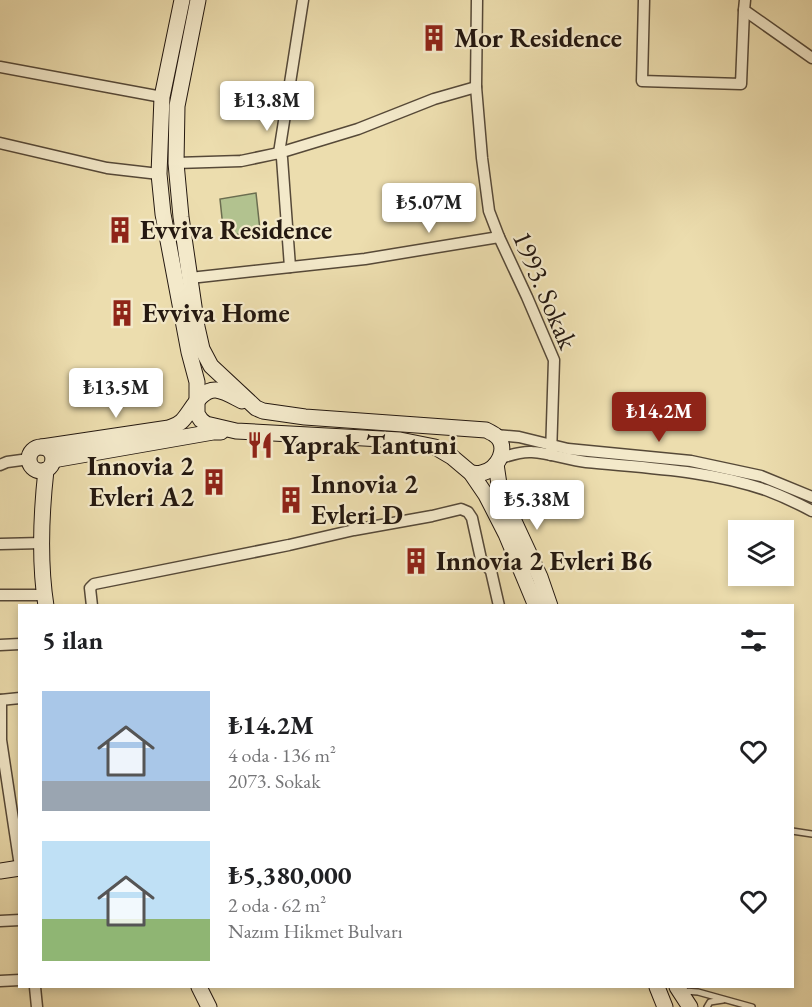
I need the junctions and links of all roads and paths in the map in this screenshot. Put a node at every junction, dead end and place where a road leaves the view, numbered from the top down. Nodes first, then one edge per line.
1 (182, 0) edge
2 (198, 0) edge
3 (303, 0) edge
4 (477, 0) edge
5 (644, 0) edge
6 (744, 5) edge
7 (812, 58) edge
8 (0, 67) edge
9 (476, 87) junction
10 (162, 97) junction
11 (177, 106) junction
12 (0, 143) edge
13 (279, 153) junction
14 (176, 163) junction
15 (159, 174) junction
16 (499, 237) junction
17 (290, 267) junction
18 (190, 278) junction
19 (196, 402) junction
20 (256, 408) junction
21 (236, 431) junction
22 (496, 435) junction
23 (551, 450) junction
24 (498, 461) junction
25 (0, 465) edge
26 (41, 465) junction
27 (471, 473) junction
28 (812, 497) edge
29 (812, 511) edge
30 (42, 543) junction
31 (0, 544) edge
32 (0, 595) edge
33 (45, 601) edge
34 (92, 604) edge
35 (499, 604) edge
36 (535, 604) edge
37 (549, 604) edge
38 (18, 644) edge
39 (0, 645) edge
40 (18, 698) edge
41 (0, 700) edge
42 (1, 740) edge
43 (4, 792) edge
44 (794, 831) edge
45 (812, 834) edge
46 (18, 858) edge
47 (18, 867) edge
48 (0, 871) edge
49 (18, 920) edge
50 (0, 921) edge
51 (18, 980) edge
52 (0, 981) edge
53 (34, 988) edge
54 (200, 988) edge
55 (657, 988) edge
56 (678, 989) edge
57 (725, 1000) junction
58 (37, 1007) edge
59 (209, 1007) edge
60 (665, 1007) edge
61 (690, 1007) edge
62 (707, 1007) edge
63 (752, 1007) edge

1 - 10 main road
2 - 11 main road
3 - 13 street
4 - 9 street, 1993. Sokak
5 - 6 street
6 - 7 street
8 - 10 street
9 - 13 street
9 - 16 street, 1993. Sokak
10 - 11 main road
10 - 15 main road
11 - 14 main road
12 - 15 street
13 - 14 street
13 - 17 street
14 - 18 main road
15 - 19 main road
16 - 17 street
16 - 23 street, 1993. Sokak
17 - 18 street
18 - 20 main road
19 - 20 main road
19 - 21 main road
19 - 26 main road
20 - 22 main road
21 - 26 main road
21 - 27 main road
22 - 23 street
22 - 24 main road
23 - 24 street
23 - 28 street
23 - 29 street
24 - 27 main road
24 - 37 main road
25 - 26 street
26 - 30 main road
27 - 36 main road
30 - 31 street
30 - 33 main road
32 - 33 street
34 - 35 street
38 - 39 street
40 - 41 street
41 - 42 street
42 - 43 street
43 - 46 street
44 - 45 lane
47 - 48 main road
49 - 50 street
51 - 52 street
53 - 58 street
54 - 59 main road
55 - 60 main road
56 - 57 lane
56 - 61 main road
57 - 62 lane
57 - 63 lane

